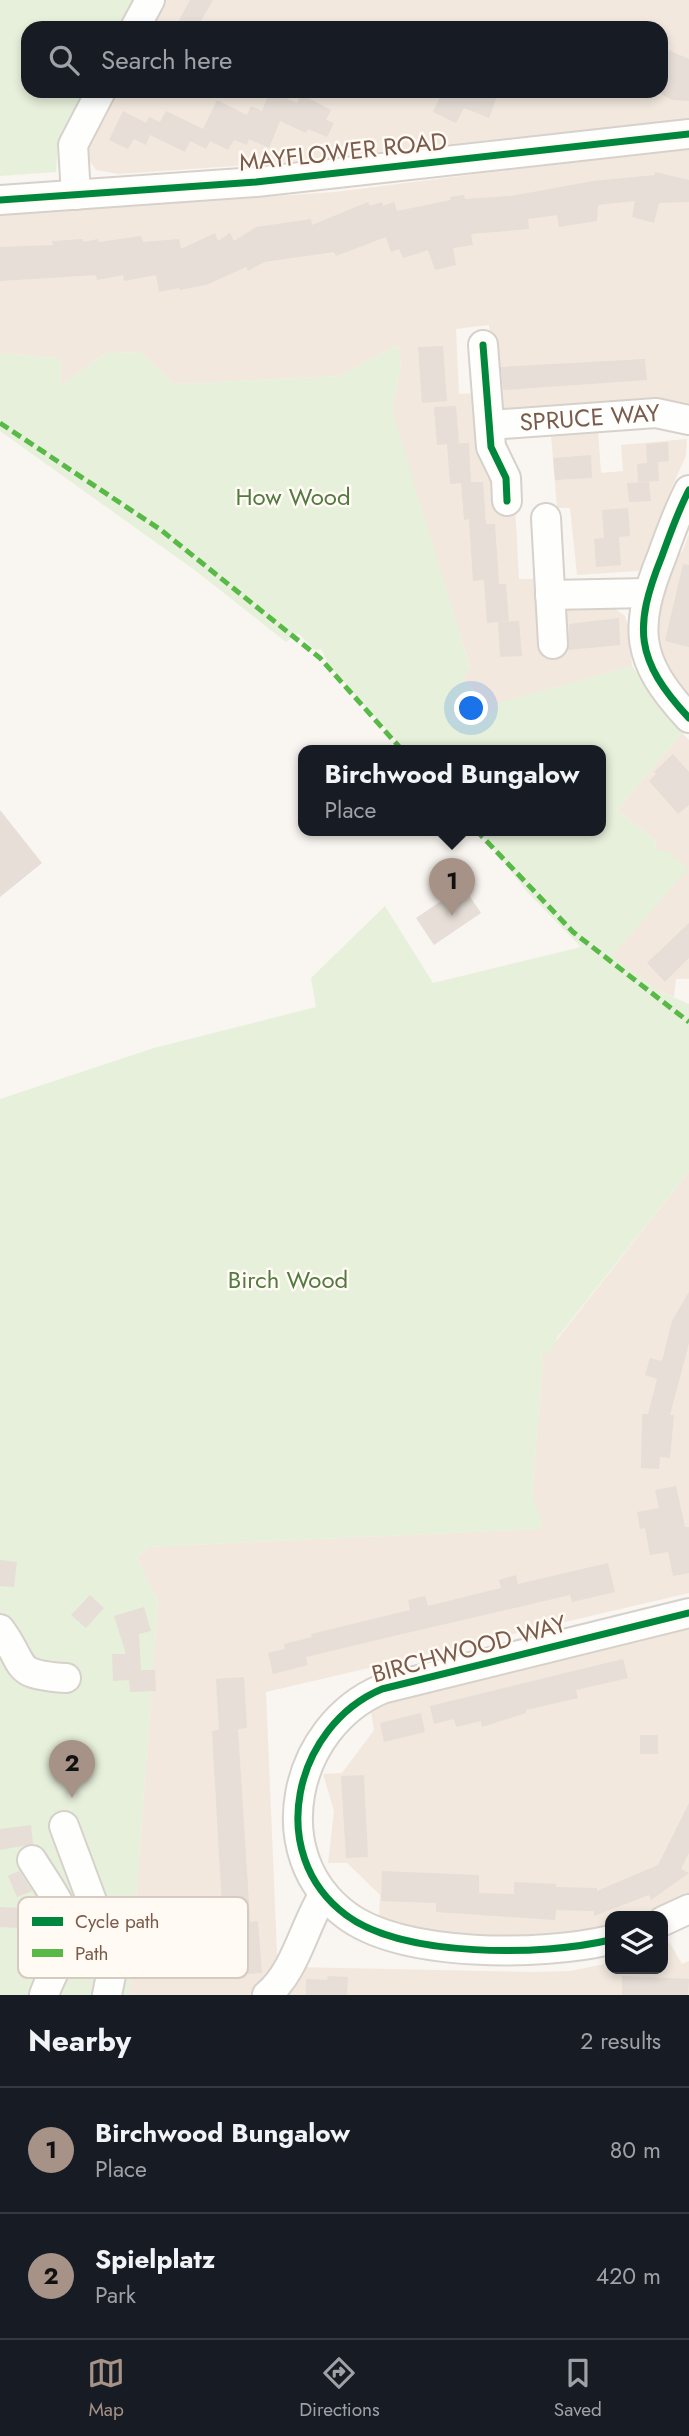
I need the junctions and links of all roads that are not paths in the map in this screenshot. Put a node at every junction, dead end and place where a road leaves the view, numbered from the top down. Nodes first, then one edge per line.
1 (150, 0) edge
2 (139, 21) edge
3 (97, 98) edge
4 (689, 134) edge
5 (76, 194) junction
6 (0, 200) edge
7 (483, 345) dead end
8 (689, 420) edge
9 (490, 425) junction
10 (689, 490) edge
11 (507, 501) dead end
12 (546, 518) dead end
13 (647, 593) junction
14 (550, 596) junction
15 (553, 644) dead end
16 (689, 718) edge
17 (689, 1612) edge
18 (0, 1629) edge
19 (66, 1678) dead end
20 (64, 1826) dead end
21 (32, 1860) dead end
22 (324, 1894) junction
23 (53, 1897) edge
24 (90, 1897) edge
25 (689, 1909) edge
26 (668, 1919) edge
27 (605, 1941) edge
28 (51, 1978) edge
29 (44, 1995) edge
30 (268, 1995) edge

1 - 2 street
3 - 5 street
4 - 5 street, MAYFLOWER ROAD
5 - 6 street, MAYFLOWER ROAD
7 - 9 street, SPRUCE WAY
8 - 9 street, SPRUCE WAY
9 - 11 street, SPRUCE WAY
10 - 13 street
12 - 14 street
13 - 14 street
13 - 16 street
14 - 15 street
17 - 22 street, BIRCHWOOD WAY
18 - 19 street
20 - 24 street
21 - 23 street
22 - 27 street, BIRCHWOOD WAY
22 - 30 street
25 - 26 street
28 - 29 street

